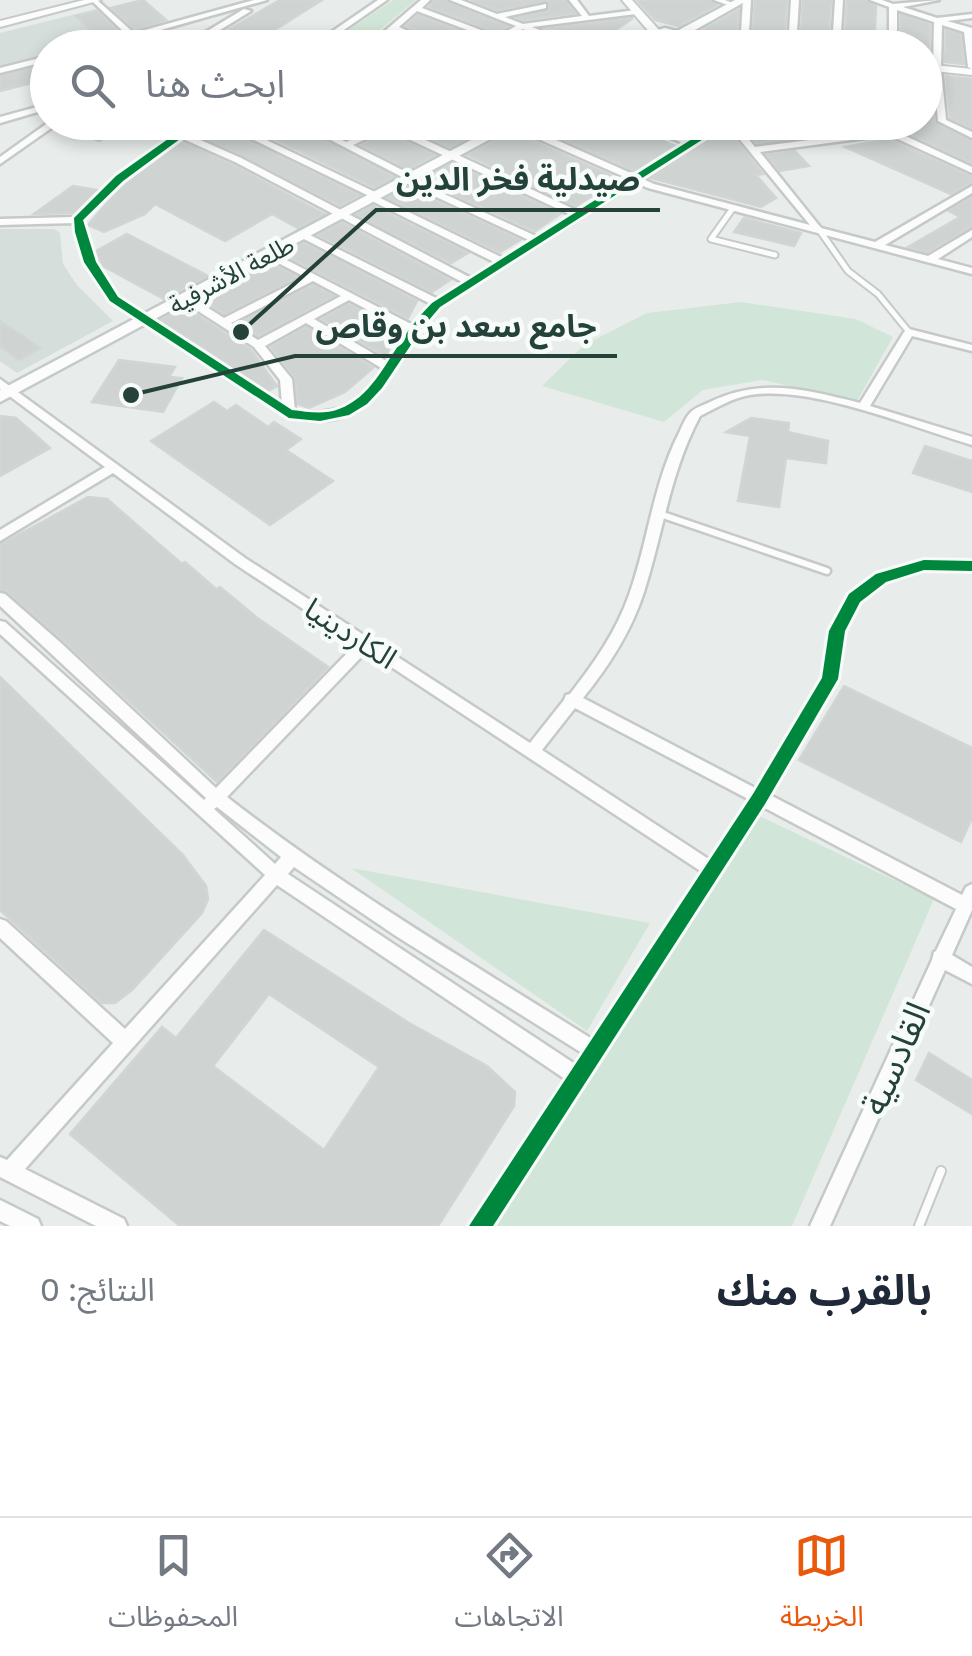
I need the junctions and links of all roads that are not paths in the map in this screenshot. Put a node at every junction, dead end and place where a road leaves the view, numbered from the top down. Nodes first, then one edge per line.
1 (59, 0) edge
2 (95, 0) edge
3 (265, 0) edge
4 (384, 0) edge
5 (426, 0) edge
6 (454, 0) edge
7 (506, 0) edge
8 (538, 0) edge
9 (573, 0) edge
10 (718, 0) edge
11 (795, 0) edge
12 (839, 0) edge
13 (874, 0) edge
14 (935, 0) edge
15 (741, 2) edge
16 (630, 4) edge
17 (893, 6) junction
18 (416, 8) junction
19 (514, 10) junction
20 (0, 15) edge
21 (497, 16) junction
22 (586, 16) junction
23 (972, 16) edge
24 (938, 20) junction
25 (0, 24) edge
26 (523, 26) junction
27 (392, 28) junction
28 (127, 30) edge
29 (151, 30) edge
30 (212, 30) edge
31 (339, 30) edge
32 (390, 30) edge
33 (397, 30) edge
34 (475, 30) edge
35 (514, 30) edge
36 (533, 30) edge
37 (653, 30) edge
38 (699, 30) edge
39 (743, 30) edge
40 (793, 30) edge
41 (837, 30) edge
42 (893, 30) edge
43 (937, 30) edge
44 (971, 31) edge
45 (30, 63) edge
46 (942, 68) edge
47 (972, 69) edge
48 (0, 71) edge
49 (30, 112) edge
50 (6, 119) edge
51 (942, 121) edge
52 (30, 126) edge
53 (972, 136) edge
54 (30, 139) edge
55 (172, 140) edge
56 (194, 140) edge
57 (263, 140) edge
58 (334, 140) edge
59 (355, 140) edge
60 (418, 140) edge
61 (482, 140) edge
62 (550, 140) edge
63 (682, 140) edge
64 (699, 140) edge
65 (744, 140) edge
66 (814, 140) edge
67 (917, 140) edge
68 (692, 144) junction
69 (345, 146) junction
70 (753, 150) junction
71 (452, 156) junction
72 (0, 161) edge
73 (972, 170) edge
74 (409, 179) junction
75 (635, 180) junction
76 (972, 189) edge
77 (375, 197) junction
78 (733, 208) junction
79 (341, 215) junction
80 (578, 215) junction
81 (78, 220) junction
82 (0, 222) edge
83 (818, 228) junction
84 (972, 233) edge
85 (304, 235) junction
86 (538, 240) junction
87 (876, 246) junction
88 (269, 254) junction
89 (775, 254) dead end
90 (929, 260) junction
91 (503, 262) junction
92 (972, 271) edge
93 (311, 278) junction
94 (471, 282) junction
95 (348, 296) junction
96 (184, 298) junction
97 (438, 303) junction
98 (146, 320) junction
99 (308, 320) junction
100 (225, 322) junction
101 (414, 330) junction
102 (908, 332) junction
103 (258, 345) junction
104 (972, 348) edge
105 (390, 368) junction
106 (3, 391) edge
107 (863, 408) junction
108 (289, 414) junction
109 (972, 441) edge
110 (114, 468) junction
111 (659, 513) junction
112 (0, 536) edge
113 (972, 566) edge
114 (827, 571) dead end
115 (0, 598) edge
116 (0, 626) edge
117 (366, 643) junction
118 (571, 699) junction
119 (532, 752) junction
120 (759, 798) junction
121 (210, 804) junction
122 (292, 857) junction
123 (711, 868) junction
124 (276, 874) junction
125 (969, 898) edge
126 (0, 927) edge
127 (940, 958) junction
128 (972, 976) edge
129 (126, 1042) junction
130 (592, 1050) junction
131 (575, 1075) junction
132 (5, 1169) edge
133 (941, 1171) dead end
134 (0, 1210) edge
135 (31, 1226) edge
136 (117, 1226) edge
137 (480, 1226) edge
138 (820, 1226) edge
139 (918, 1226) edge

1 - 20 street
2 - 25 street
2 - 28 street
3 - 29 street
3 - 30 street
4 - 31 street
5 - 18 street
6 - 21 street
7 - 19 street
8 - 19 street
9 - 22 street
10 - 15 street
11 - 40 street
12 - 41 street
13 - 17 street
14 - 17 street
15 - 38 main road
15 - 39 street
16 - 22 street
16 - 37 street
17 - 24 street
17 - 42 street
18 - 27 street
18 - 34 street
19 - 21 street
21 - 26 street
22 - 26 street
23 - 24 street
24 - 43 street
24 - 44 street
26 - 35 street
26 - 36 street
27 - 32 street
27 - 33 street
44 - 47 street
45 - 48 street
46 - 47 street
49 - 50 street
50 - 52 street
51 - 53 street
54 - 72 street
55 - 81 street
56 - 79 street
57 - 77 street
58 - 69 street
59 - 69 street
60 - 71 street
61 - 71 main road, طلعة الأشرفية
62 - 75 street
63 - 68 street
64 - 68 street
65 - 70 street
66 - 70 street
67 - 73 street
68 - 75 street
69 - 74 street
70 - 83 street
71 - 74 main road, طلعة الأشرفية
71 - 80 street
74 - 77 main road, طلعة الأشرفية
74 - 86 street
75 - 78 street
75 - 80 street
76 - 87 street
77 - 79 main road, طلعة الأشرفية
77 - 91 street
78 - 83 street
78 - 89 lane
79 - 85 main road, طلعة الأشرفية
79 - 94 street
80 - 86 street
81 - 82 street
81 - 98 street
83 - 87 street
83 - 102 lane
84 - 90 street
85 - 88 main road, طلعة الأشرفية
85 - 97 street
86 - 91 street
87 - 90 street
88 - 93 street
88 - 96 main road, طلعة الأشرفية
90 - 92 street
91 - 94 street
93 - 95 street
93 - 100 street
94 - 97 street
95 - 99 street
95 - 101 street
96 - 98 main road, طلعة الأشرفية
96 - 100 street
97 - 101 street
98 - 106 main road, طلعة الأشرفية
98 - 108 street
99 - 103 street
99 - 105 street
100 - 103 street
101 - 105 street
102 - 104 street
102 - 107 street
103 - 108 street
105 - 108 street
106 - 110 street, الكاردينيا
107 - 109 street
107 - 111 street
110 - 112 street
110 - 117 street, الكاردينيا
111 - 114 lane
111 - 118 street
113 - 120 street
115 - 121 street
116 - 121 street
117 - 119 street, الكاردينيا
117 - 121 street
118 - 119 street
118 - 120 street
119 - 123 street, الكاردينيا
120 - 123 street
120 - 125 street
121 - 122 street
121 - 124 street
122 - 124 street
122 - 130 street
123 - 130 street
124 - 129 street
124 - 131 street
125 - 127 street, القادسية
126 - 129 street
127 - 128 street
127 - 138 street, القادسية
129 - 132 street
130 - 131 street
131 - 137 street
132 - 136 street
133 - 139 lane
134 - 135 street

